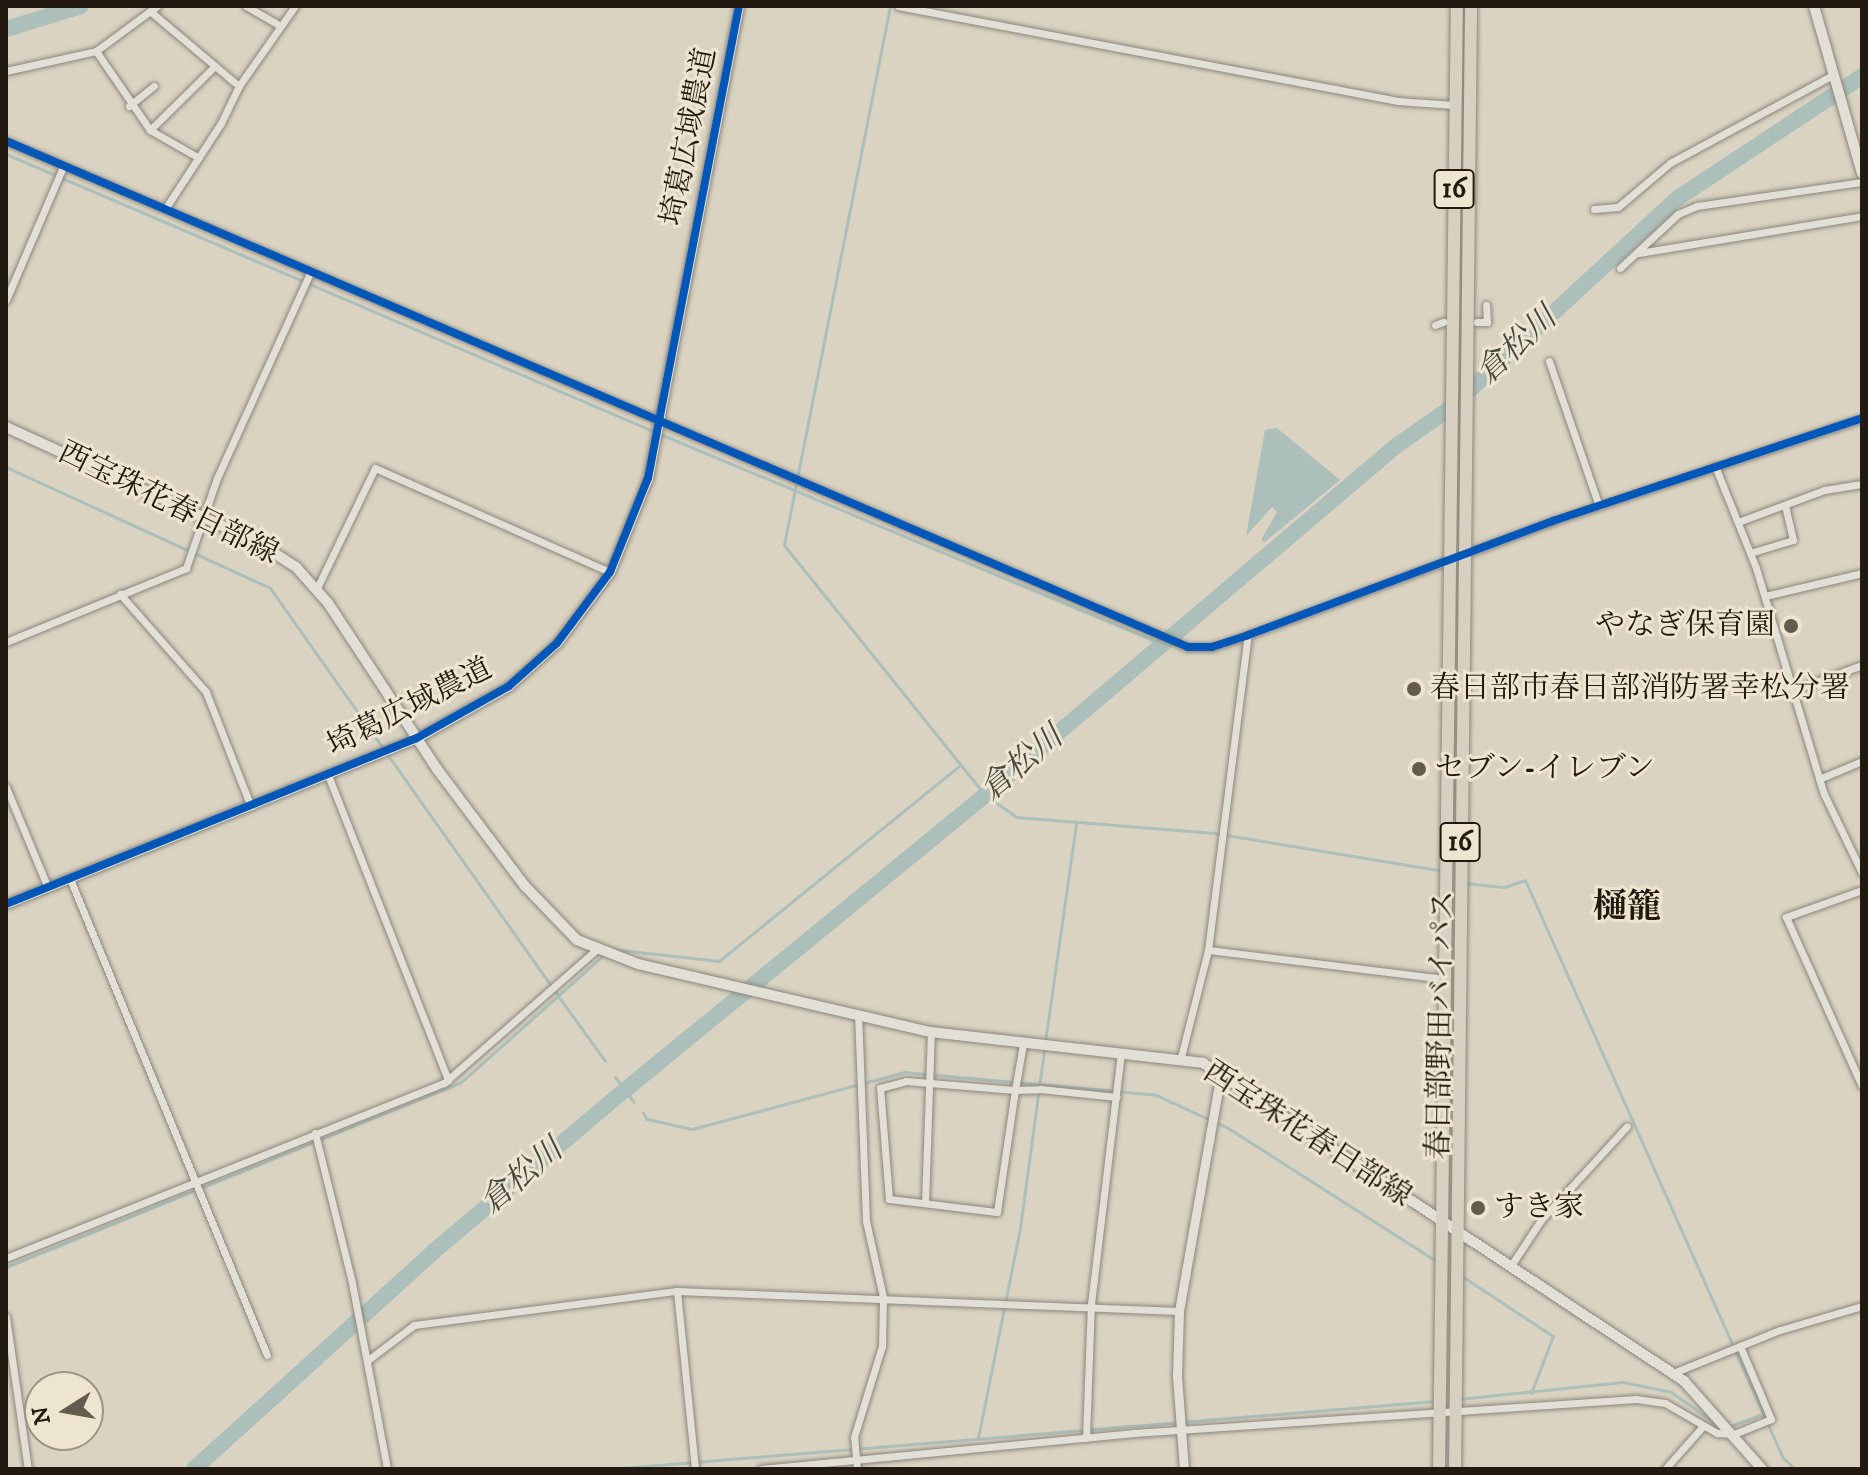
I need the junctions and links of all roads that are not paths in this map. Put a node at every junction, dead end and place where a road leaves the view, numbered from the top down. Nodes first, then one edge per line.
1 (246, 6) edge
2 (295, 6) edge
3 (739, 6) edge
4 (898, 6) edge
5 (1457, 6) edge
6 (1471, 6) edge
7 (1814, 6) edge
8 (154, 9) edge
9 (280, 26) junction
10 (96, 51) junction
11 (215, 66) junction
12 (6, 71) edge
13 (1835, 80) junction
14 (154, 86) dead end
15 (239, 86) junction
16 (1455, 105) junction
17 (129, 106) junction
18 (150, 130) junction
19 (6, 141) edge
20 (199, 158) junction
21 (63, 167) junction
22 (1862, 173) edge
23 (1862, 182) edge
24 (165, 209) junction
25 (1594, 209) dead end
26 (1862, 216) edge
27 (1636, 253) junction
28 (1620, 268) dead end
29 (310, 273) junction
30 (6, 300) edge
31 (1486, 305) dead end
32 (1477, 322) dead end
33 (1549, 361) dead end
34 (1862, 418) edge
35 (659, 420) junction
36 (6, 427) edge
37 (1715, 466) junction
38 (1862, 484) edge
39 (1785, 505) junction
40 (1599, 506) junction
41 (204, 518) junction
42 (1738, 522) junction
43 (1750, 553) junction
44 (1463, 555) junction
45 (1448, 561) junction
46 (610, 572) junction
47 (1862, 573) edge
48 (317, 588) junction
49 (120, 594) junction
50 (1765, 596) junction
51 (1248, 635) junction
52 (6, 642) edge
53 (1862, 665) edge
54 (1794, 690) junction
55 (415, 739) junction
56 (1862, 761) edge
57 (328, 775) junction
58 (1819, 779) junction
59 (6, 787) edge
60 (251, 808) junction
61 (1862, 873) edge
62 (70, 879) junction
63 (48, 888) junction
64 (1862, 890) edge
65 (6, 904) edge
66 (596, 950) junction
67 (1208, 950) junction
68 (1443, 979) junction
69 (858, 1013) junction
70 (931, 1032) junction
71 (1023, 1044) junction
72 (1121, 1054) junction
73 (1181, 1057) junction
74 (1221, 1073) junction
75 (448, 1080) junction
76 (926, 1082) junction
77 (1862, 1086) edge
78 (1015, 1090) junction
79 (1117, 1097) junction
80 (1627, 1126) dead end
81 (316, 1136) junction
82 (195, 1184) junction
83 (925, 1203) junction
84 (1440, 1222) junction
85 (1454, 1231) junction
86 (6, 1258) edge
87 (1510, 1267) junction
88 (677, 1291) junction
89 (883, 1297) junction
90 (1091, 1304) junction
91 (1862, 1306) edge
92 (1179, 1311) junction
93 (6, 1317) edge
94 (1740, 1346) junction
95 (267, 1355) dead end
96 (368, 1360) junction
97 (1673, 1373) junction
98 (1454, 1414) junction
99 (1438, 1416) junction
100 (1703, 1426) junction
101 (1181, 1432) junction
102 (1733, 1432) junction
103 (1086, 1438) junction
104 (856, 1462) edge
105 (694, 1468) edge
106 (28, 1469) edge
107 (387, 1469) edge
108 (761, 1469) edge
109 (1184, 1469) edge
110 (1439, 1469) edge
111 (1455, 1469) edge
112 (1665, 1469) edge
113 (1762, 1469) edge

1 - 9 street
2 - 9 street
3 - 35 street, 埼葛広域農道
4 - 16 street
5 - 16 highway, 春日部野田バイパス / 16
6 - 44 highway, 春日部野田バイパス / 16
7 - 13 main road
8 - 10 street
8 - 11 street
9 - 15 street
10 - 12 street
10 - 17 street
11 - 15 street
11 - 18 street
13 - 22 main road
13 - 25 street
14 - 17 street
15 - 20 street
16 - 45 highway, 春日部野田バイパス / 16
17 - 18 street
18 - 20 street
19 - 21 street
20 - 24 street
21 - 24 street
21 - 30 street
23 - 27 street
24 - 29 street
26 - 27 street
27 - 28 street
29 - 35 street
29 - 41 street
31 - 32 street
33 - 40 street
34 - 37 street
35 - 46 street, 埼葛広域農道
35 - 51 street
36 - 41 main road, 西宝珠花春日部線
37 - 40 street
37 - 42 street
38 - 39 street
39 - 42 street
39 - 43 street
40 - 44 street
41 - 48 main road, 西宝珠花春日部線
41 - 49 street
42 - 43 street
43 - 50 street
44 - 45 street
44 - 85 highway, 春日部野田バイパス / 16
45 - 51 street
45 - 68 highway, 春日部野田バイパス / 16
46 - 48 street
46 - 55 street, 埼葛広域農道
47 - 50 street
48 - 55 main road, 西宝珠花春日部線
49 - 52 street
49 - 60 street
50 - 54 street
51 - 67 street
53 - 54 street
54 - 58 street
55 - 57 street, 埼葛広域農道
55 - 66 main road, 西宝珠花春日部線
56 - 58 street
57 - 60 street, 埼葛広域農道
57 - 75 street
58 - 61 street
59 - 63 street
60 - 62 street, 埼葛広域農道
62 - 63 street, 埼葛広域農道
62 - 82 street
63 - 65 street, 埼葛広域農道
64 - 77 street
66 - 69 main road, 西宝珠花春日部線
66 - 75 street
67 - 68 street
67 - 73 street
68 - 84 highway, 春日部野田バイパス / 16
69 - 70 main road, 西宝珠花春日部線
69 - 89 street
70 - 71 main road, 西宝珠花春日部線
70 - 76 street
71 - 72 main road, 西宝珠花春日部線
71 - 78 street
72 - 73 main road, 西宝珠花春日部線
72 - 79 street
73 - 74 main road, 西宝珠花春日部線
74 - 84 main road, 西宝珠花春日部線
74 - 92 street
75 - 81 street
76 - 78 street
76 - 83 street
76 - 83 street
78 - 79 street
78 - 83 street
79 - 90 street
80 - 87 street
81 - 82 street
81 - 96 street
82 - 86 street
82 - 95 street
84 - 85 main road, 西宝珠花春日部線
84 - 99 highway, 春日部野田バイパス / 16
85 - 87 main road, 西宝珠花春日部線
85 - 98 highway, 春日部野田バイパス / 16
87 - 97 main road, 西宝珠花春日部線
88 - 89 street
88 - 96 street
88 - 105 street
89 - 90 street
89 - 104 street
90 - 92 street
90 - 103 street
91 - 94 street
92 - 101 street
93 - 106 street
94 - 97 street
94 - 102 street
96 - 107 street
97 - 102 main road, 西宝珠花春日部線
98 - 99 street
98 - 100 street
98 - 111 highway, 春日部野田バイパス / 16
99 - 101 street
99 - 110 highway, 春日部野田バイパス / 16
100 - 102 street
100 - 112 street
101 - 103 street
101 - 109 street
102 - 113 main road, 西宝珠花春日部線
103 - 104 street
104 - 108 street

